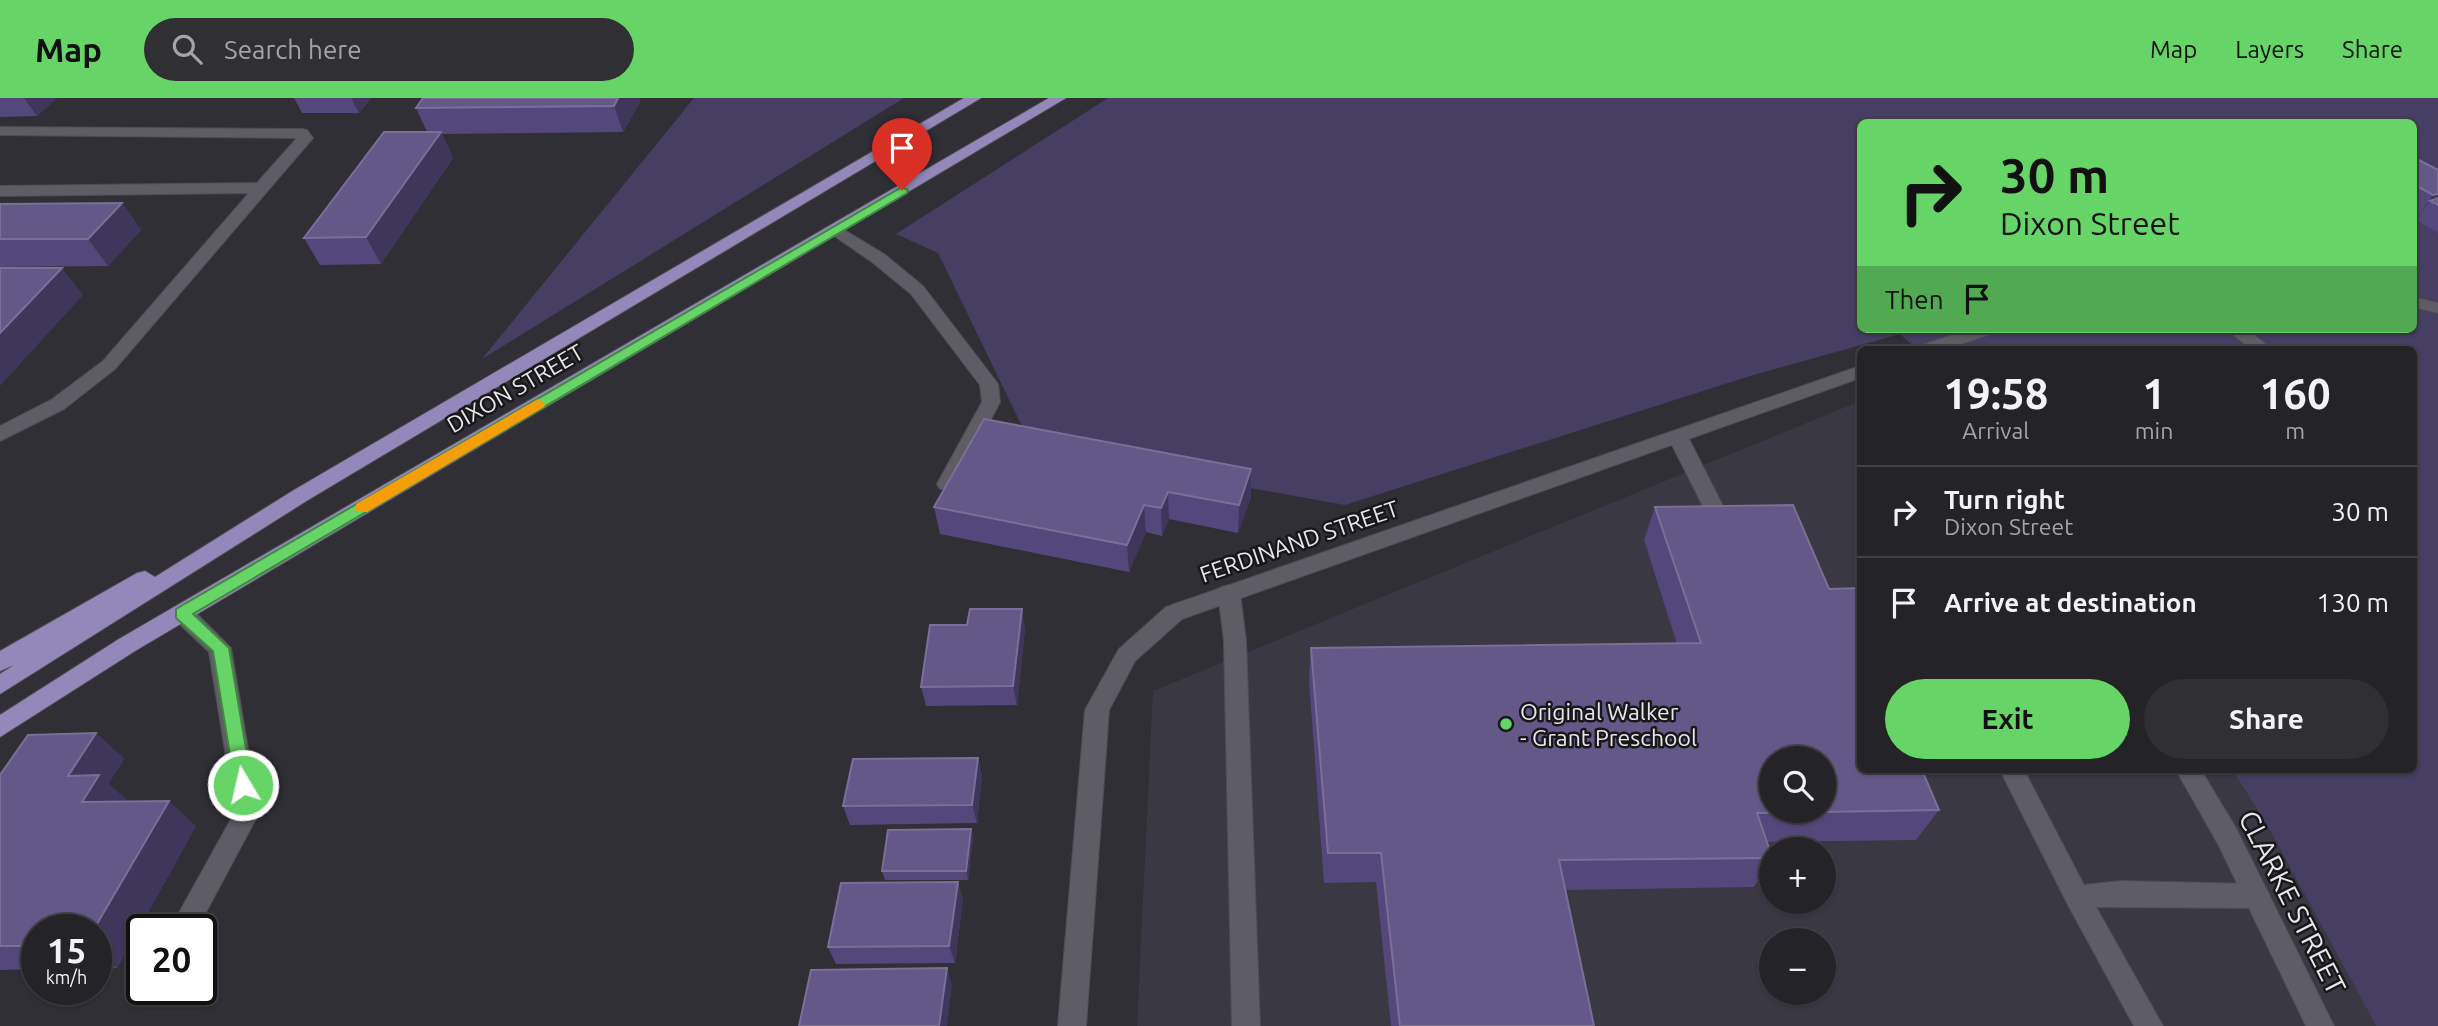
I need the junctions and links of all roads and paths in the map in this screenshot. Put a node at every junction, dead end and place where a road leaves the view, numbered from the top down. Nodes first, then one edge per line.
1 (974, 98) edge
2 (1059, 98) edge
3 (0, 131) edge
4 (262, 188) junction
5 (0, 191) edge
6 (835, 230) junction
7 (2417, 303) edge
8 (2438, 308) edge
9 (1976, 333) edge
10 (2241, 333) edge
11 (1937, 346) edge
12 (2258, 346) edge
13 (1857, 373) edge
14 (0, 435) edge
15 (1678, 437) junction
16 (947, 484) edge
17 (301, 495) junction
18 (1723, 526) edge
19 (1229, 593) junction
20 (181, 613) junction
21 (0, 662) edge
22 (0, 685) edge
23 (0, 727) edge
24 (2014, 773) edge
25 (2190, 773) edge
26 (2257, 896) junction
27 (2077, 897) junction
28 (191, 914) edge
29 (1072, 1026) edge
30 (1246, 1026) edge
31 (2149, 1026) edge
32 (2320, 1026) edge

1 - 17 main road, DIXON STREET
2 - 6 main road, DIXON STREET
3 - 4 street
4 - 5 street
4 - 14 street
6 - 16 street
6 - 20 main road, DIXON STREET
7 - 8 street
9 - 11 street
10 - 12 street
13 - 15 street, FERDINAND STREET
15 - 18 street
15 - 19 street, FERDINAND STREET
17 - 21 main road
17 - 22 main road, DIXON STREET
19 - 29 street, FERDINAND STREET
19 - 30 street
20 - 23 main road, DIXON STREET
20 - 28 street
24 - 27 street
25 - 26 street, CLARKE STREET
26 - 27 street
26 - 32 street, CLARKE STREET
27 - 31 street

